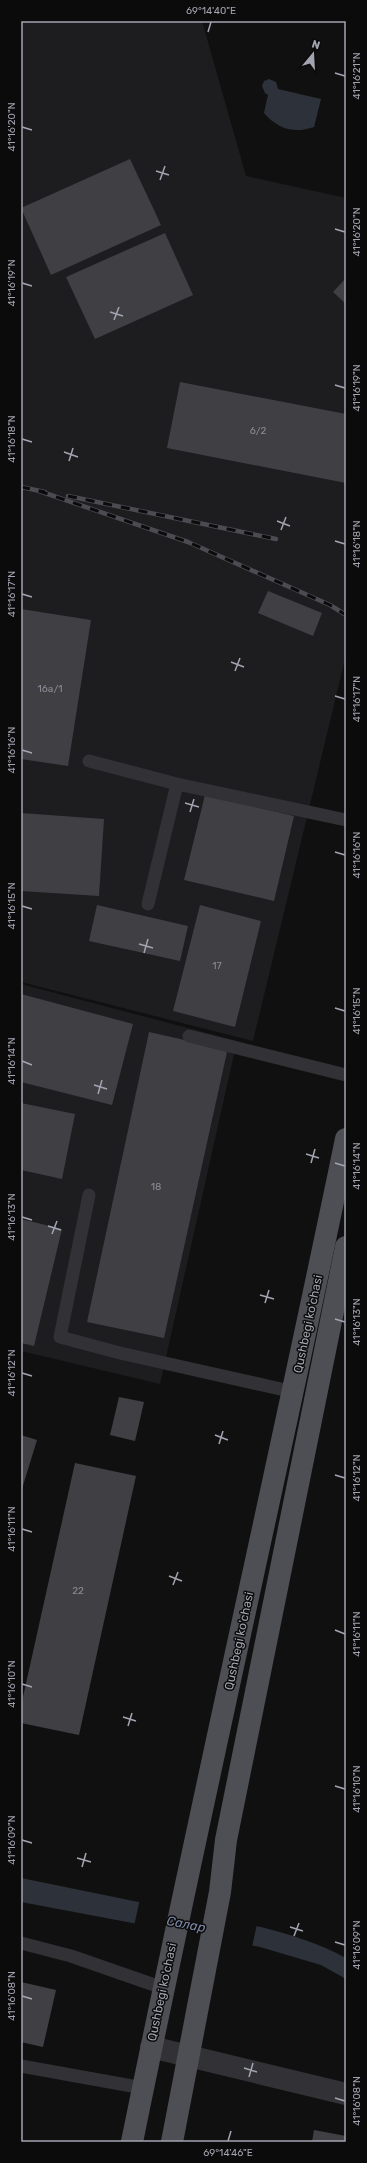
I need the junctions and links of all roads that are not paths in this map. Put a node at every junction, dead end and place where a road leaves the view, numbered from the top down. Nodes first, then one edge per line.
1 (89, 761) dead end
2 (177, 784) junction
3 (346, 820) edge
4 (148, 904) dead end
5 (189, 1036) dead end
6 (346, 1075) edge
7 (346, 1139) edge
8 (89, 1194) dead end
9 (324, 1246) junction
10 (346, 1250) edge
11 (294, 1392) junction
12 (316, 1396) junction
13 (21, 1944) edge
14 (164, 1981) junction
15 (151, 2047) junction
16 (188, 2055) junction
17 (21, 2066) edge
18 (143, 2088) junction
19 (346, 2094) edge
20 (132, 2142) edge
21 (172, 2142) edge

1 - 2 lane
2 - 3 lane
2 - 4 lane
5 - 6 lane
7 - 9 main road, Qushbegi ko'chasi
8 - 11 lane
9 - 10 main road
9 - 11 main road, Qushbegi ko'chasi
10 - 12 main road, Qushbegi ko'chasi
11 - 12 main road
11 - 14 main road, Qushbegi ko'chasi
12 - 16 main road, Qushbegi ko'chasi
13 - 14 lane
14 - 15 main road, Qushbegi ko'chasi
15 - 16 street
15 - 18 main road, Qushbegi ko'chasi
16 - 19 street
16 - 21 main road, Qushbegi ko'chasi
17 - 18 lane
18 - 20 main road, Qushbegi ko'chasi

